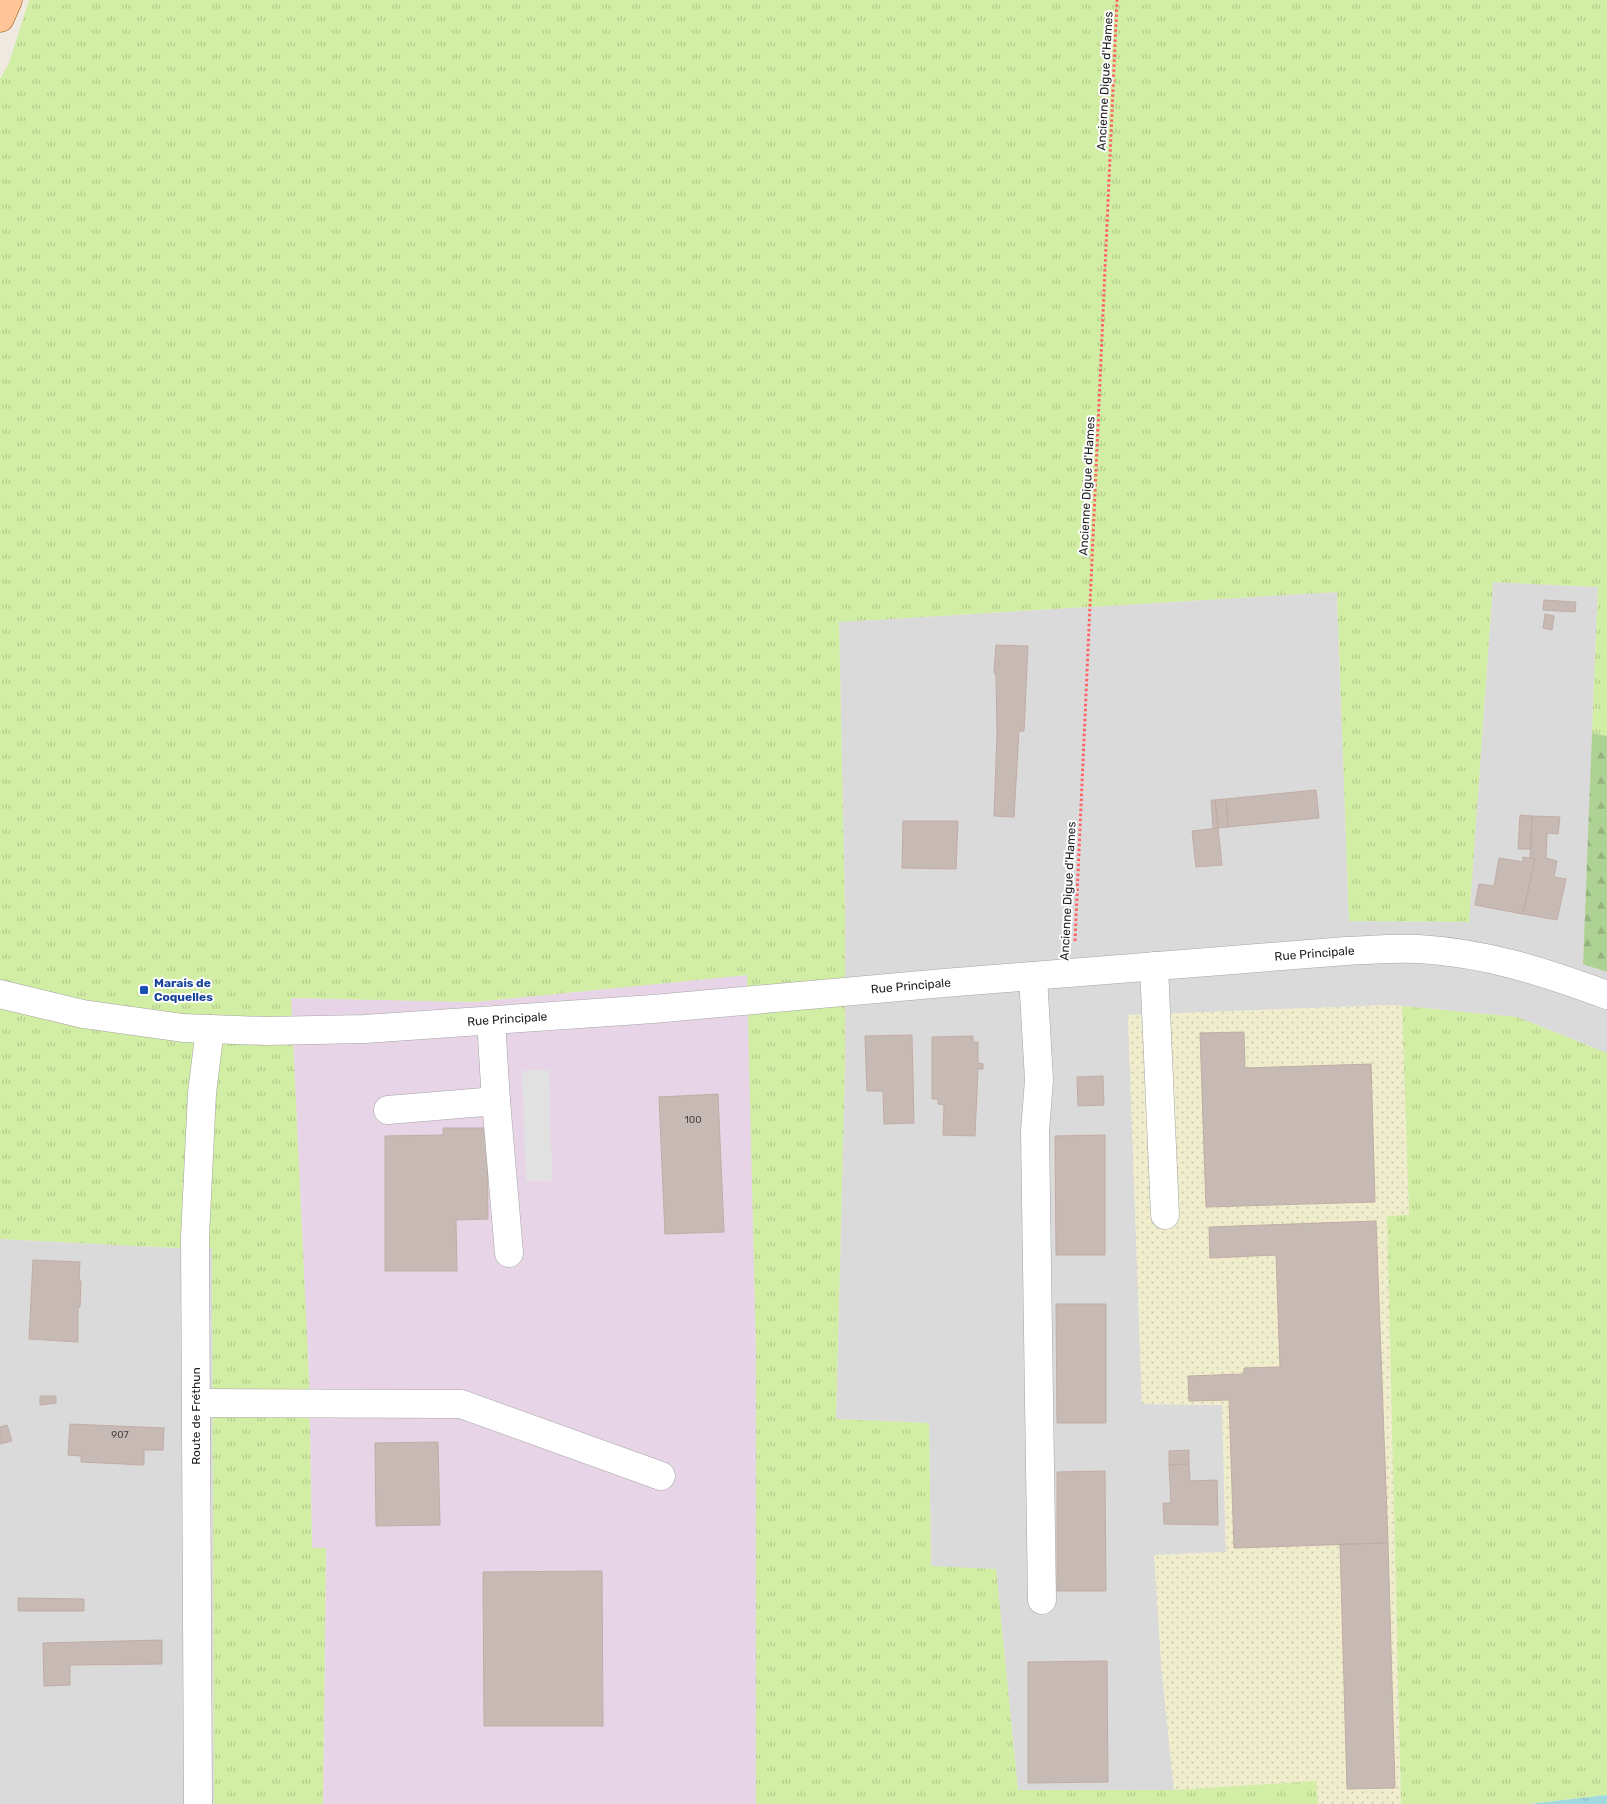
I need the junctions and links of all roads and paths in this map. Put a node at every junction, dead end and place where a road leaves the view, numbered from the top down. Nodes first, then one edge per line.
1 (8, 0) edge
2 (1117, 0) edge
3 (0, 18) edge
4 (1154, 966) junction
5 (1074, 973) junction
6 (1033, 976) junction
7 (0, 994) edge
8 (1607, 995) edge
9 (491, 1021) junction
10 (210, 1030) junction
11 (496, 1101) junction
12 (388, 1110) dead end
13 (1165, 1215) dead end
14 (509, 1253) dead end
15 (196, 1403) junction
16 (661, 1476) dead end
17 (1042, 1600) dead end
18 (198, 1804) edge

1 - 3 main road
2 - 5 path, Ancienne Digue d'Hames
4 - 5 street, Rue Principale
4 - 8 street, Rue Principale
4 - 13 street
5 - 6 street, Rue Principale
6 - 9 street, Rue Principale
6 - 17 street
7 - 10 street, Rue Principale
9 - 10 street, Rue Principale
9 - 11 street
10 - 15 street, Route de Fréthun
11 - 12 street
11 - 14 street
15 - 16 street
15 - 18 street, Route de Fréthun

